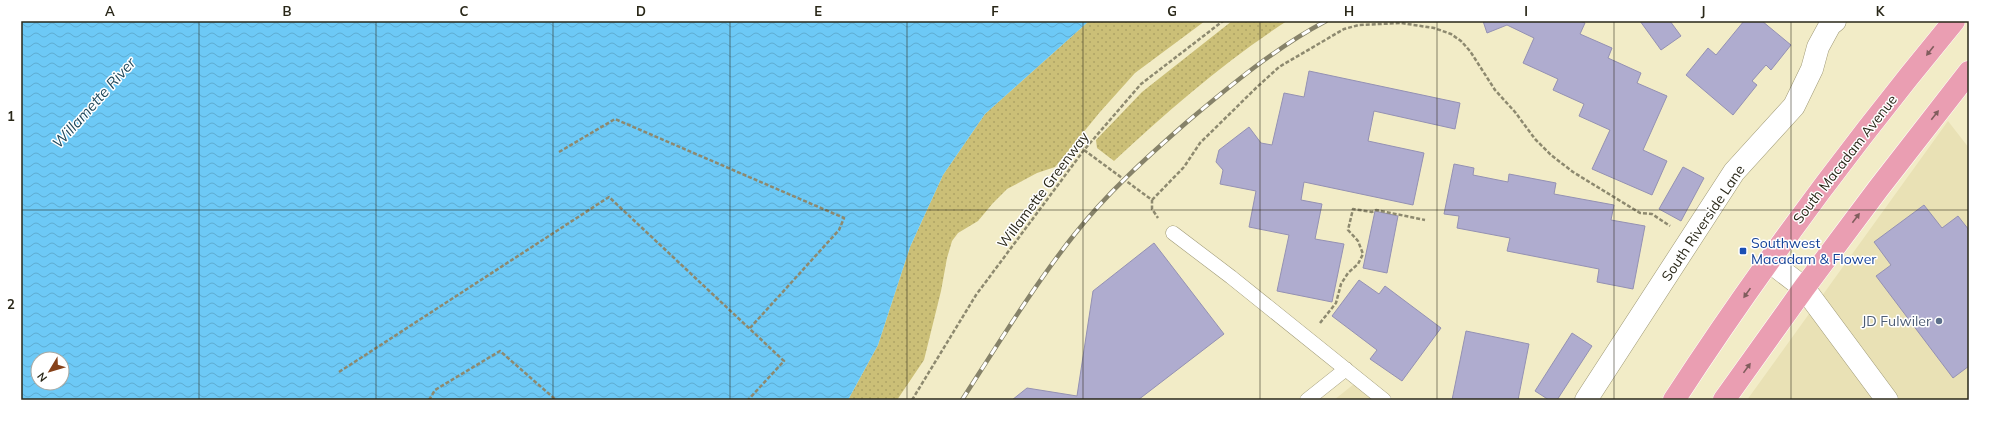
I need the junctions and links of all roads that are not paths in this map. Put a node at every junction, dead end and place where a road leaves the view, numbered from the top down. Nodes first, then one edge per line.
1 (1835, 21) edge
2 (1954, 21) edge
3 (1969, 72) edge
4 (1173, 233) road end
5 (1769, 261) junction
6 (1804, 288) junction
7 (1346, 369) junction
8 (1307, 400) edge
9 (1384, 400) edge
10 (1586, 400) edge
11 (1674, 400) edge
12 (1724, 400) edge
13 (1887, 400) edge

1 - 10 street, South Riverside Lane
2 -> 5 main road, South Macadam Avenue
6 -> 3 main road
4 - 7 lane
5 - 6 street
5 -> 11 main road, South Macadam Avenue
12 -> 6 main road
6 - 13 street
7 - 8 lane
7 - 9 lane

